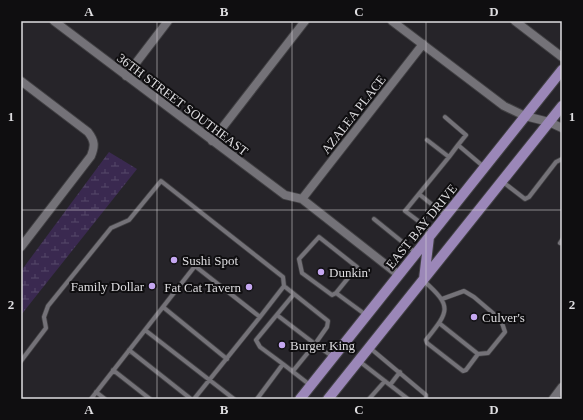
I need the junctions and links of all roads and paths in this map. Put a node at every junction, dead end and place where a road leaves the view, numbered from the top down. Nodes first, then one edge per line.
1 (54, 21) edge
2 (168, 21) edge
3 (305, 21) edge
4 (392, 21) edge
5 (515, 21) edge
6 (423, 44) junction
7 (562, 57) edge
8 (562, 70) edge
9 (126, 76) junction
10 (21, 82) edge
11 (562, 106) edge
12 (525, 116) junction
13 (445, 117) dead end
14 (549, 122) junction
15 (562, 128) edge
16 (427, 140) dead end
17 (212, 141) junction
18 (458, 146) junction
19 (448, 157) junction
20 (562, 159) edge
21 (485, 167) junction
22 (502, 182) junction
23 (418, 194) junction
24 (302, 199) junction
25 (446, 216) junction
26 (374, 218) dead end
27 (431, 235) junction
28 (21, 248) edge
29 (416, 253) junction
30 (399, 275) junction
31 (423, 280) junction
32 (284, 286) junction
33 (336, 292) junction
34 (294, 294) junction
35 (442, 299) junction
36 (163, 307) junction
37 (277, 314) junction
38 (367, 316) junction
39 (260, 318) junction
40 (439, 323) junction
41 (145, 330) junction
42 (315, 344) junction
43 (369, 348) junction
44 (129, 350) junction
45 (478, 354) junction
46 (333, 358) junction
47 (227, 359) junction
48 (21, 361) edge
49 (359, 361) junction
50 (283, 364) junction
51 (114, 370) junction
52 (293, 371) junction
53 (400, 372) junction
54 (210, 380) junction
55 (384, 381) junction
56 (390, 385) junction
57 (311, 386) junction
58 (562, 387) edge
59 (96, 392) junction
60 (91, 399) edge
61 (105, 399) edge
62 (150, 399) edge
63 (193, 399) edge
64 (234, 399) edge
65 (257, 399) edge
66 (300, 399) edge
67 (328, 399) edge
68 (369, 399) edge
69 (408, 399) edge
70 (426, 399) edge
71 (553, 399) edge

1 - 9 street, 36TH STREET SOUTHEAST
2 - 9 street
3 - 17 street
4 - 6 street
5 - 7 street
6 - 12 street
6 - 24 street, AZALEA PLACE
8 - 12 main road, EAST BAY DRIVE
9 - 17 street, 36TH STREET SOUTHEAST
10 - 28 street
11 - 14 main road
12 - 14 street
12 - 21 main road, EAST BAY DRIVE
13 - 18 lane
14 - 15 street
14 - 22 main road
16 - 19 lane
17 - 24 street, 36TH STREET SOUTHEAST
18 - 19 lane
18 - 21 lane
19 - 23 lane
20 - 22 lane
21 - 25 main road, EAST BAY DRIVE
22 - 31 main road
23 - 25 lane
23 - 27 lane
24 - 30 street
25 - 27 main road, EAST BAY DRIVE
26 - 29 lane
27 - 29 main road, EAST BAY DRIVE
27 - 31 main road
29 - 30 main road, EAST BAY DRIVE
30 - 38 main road, EAST BAY DRIVE
31 - 35 lane
31 - 43 main road
32 - 34 lane
32 - 39 lane
32 - 48 lane
33 - 33 lane
33 - 38 lane
34 - 37 lane
34 - 42 lane
35 - 40 lane
35 - 45 lane
36 - 39 lane
36 - 41 lane
36 - 47 lane
37 - 42 lane
37 - 50 lane
38 - 46 main road, EAST BAY DRIVE
39 - 47 lane
40 - 45 lane
40 - 45 lane
41 - 44 lane
41 - 54 lane
42 - 46 lane
42 - 52 lane
43 - 49 main road
43 - 53 lane
44 - 51 lane
44 - 63 lane
46 - 57 main road, EAST BAY DRIVE
47 - 54 lane
49 - 55 lane
49 - 67 main road
50 - 52 lane
50 - 65 lane
51 - 59 lane
51 - 62 lane
52 - 57 lane
53 - 56 lane
53 - 70 lane
54 - 63 lane
54 - 64 lane
55 - 56 lane
55 - 68 lane
56 - 69 lane
57 - 66 main road, EAST BAY DRIVE
58 - 71 street
59 - 60 lane
59 - 61 lane

